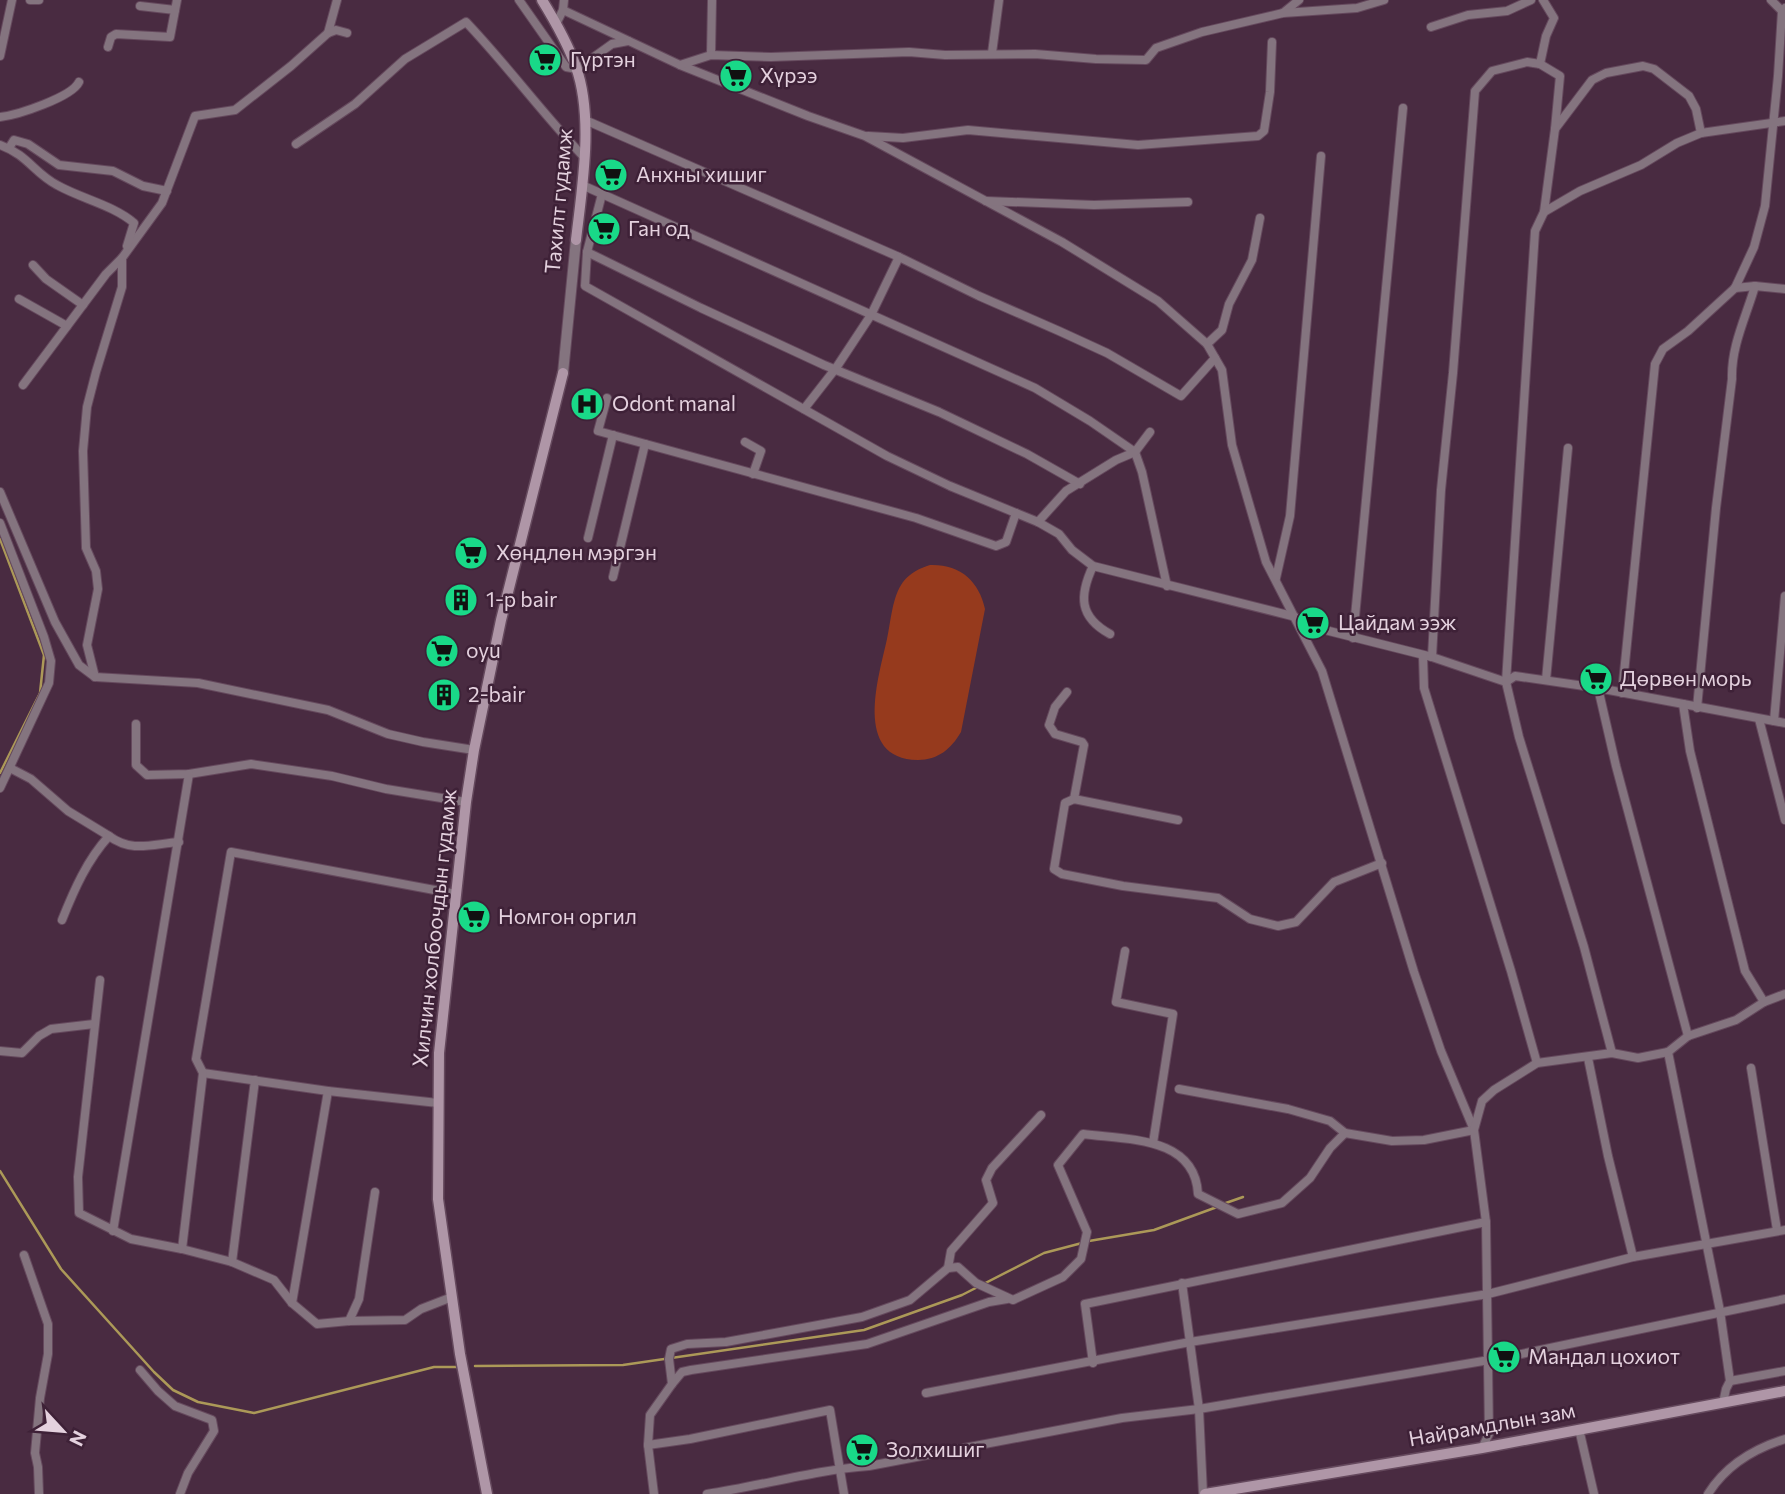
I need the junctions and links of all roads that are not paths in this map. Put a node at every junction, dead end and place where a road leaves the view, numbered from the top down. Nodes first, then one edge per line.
1 (30, 0) edge
2 (39, 0) edge
3 (177, 0) edge
4 (337, 0) edge
5 (519, 0) edge
6 (542, 0) edge
7 (564, 0) edge
8 (712, 0) edge
9 (999, 0) edge
10 (1299, 0) edge
11 (1384, 0) edge
12 (1531, 0) edge
13 (1543, 0) edge
14 (1771, 0) edge
15 (10, 2) edge
16 (140, 6) dead end
17 (1783, 9) edge
18 (175, 10) junction
19 (563, 10) junction
20 (1283, 13) junction
21 (556, 24) junction
22 (1430, 27) dead end
23 (328, 33) junction
24 (347, 33) dead end
25 (628, 41) junction
26 (1272, 42) dead end
27 (108, 47) dead end
28 (992, 53) junction
29 (711, 55) junction
30 (0, 56) edge
31 (1540, 64) junction
32 (680, 65) junction
33 (577, 69) junction
34 (79, 82) dead end
35 (1403, 108) dead end
36 (0, 117) edge
37 (585, 120) junction
38 (1785, 121) edge
39 (1773, 122) junction
40 (1555, 130) junction
41 (1701, 133) junction
42 (865, 136) junction
43 (296, 144) dead end
44 (4, 147) edge
45 (583, 156) junction
46 (1321, 156) dead end
47 (582, 185) junction
48 (167, 191) junction
49 (601, 194) junction
50 (983, 201) junction
51 (1188, 202) dead end
52 (1544, 212) junction
53 (1260, 218) dead end
54 (576, 240) joint
55 (587, 252) junction
56 (899, 257) junction
57 (122, 258) junction
58 (33, 265) dead end
59 (1755, 286) junction
60 (1735, 288) junction
61 (1785, 289) edge
62 (19, 299) dead end
63 (83, 304) junction
64 (871, 315) junction
65 (67, 326) junction
66 (1207, 344) junction
67 (1215, 358) junction
68 (836, 368) junction
69 (562, 373) joint
70 (23, 385) dead end
71 (607, 398) dead end
72 (804, 409) junction
73 (1150, 432) dead end
74 (614, 435) junction
75 (745, 442) dead end
76 (645, 444) junction
77 (1568, 448) dead end
78 (1135, 452) junction
79 (753, 474) junction
80 (1080, 484) junction
81 (0, 492) edge
82 (1016, 513) junction
83 (1038, 522) junction
84 (0, 523) edge
85 (587, 538) dead end
86 (1093, 566) junction
87 (613, 577) dead end
88 (1276, 578) junction
89 (1167, 586) junction
90 (1785, 596) edge
91 (1292, 616) junction
92 (1110, 634) dead end
93 (1353, 638) junction
94 (1428, 657) junction
95 (95, 677) junction
96 (1546, 680) junction
97 (1506, 682) junction
98 (1598, 688) junction
99 (1067, 692) dead end
100 (1622, 693) junction
101 (1683, 704) junction
102 (1697, 708) junction
103 (1759, 719) junction
104 (1774, 721) junction
105 (1785, 723) edge
106 (136, 724) dead end
107 (474, 750) junction
108 (10, 768) junction
109 (189, 774) junction
110 (0, 788) edge
111 (1074, 799) junction
112 (466, 802) junction
113 (1178, 820) dead end
114 (1785, 820) edge
115 (109, 836) junction
116 (179, 842) junction
117 (1382, 863) junction
118 (456, 894) junction
119 (62, 920) dead end
120 (1125, 951) dead end
121 (100, 980) dead end
122 (1785, 994) edge
123 (1764, 1002) junction
124 (94, 1024) junction
125 (1688, 1037) junction
126 (0, 1051) edge
127 (1668, 1052) junction
128 (1612, 1053) junction
129 (1588, 1058) junction
130 (1537, 1063) junction
131 (1751, 1068) dead end
132 (203, 1073) junction
133 (256, 1080) junction
134 (1179, 1089) dead end
135 (328, 1091) junction
136 (439, 1103) junction
137 (1041, 1115) dead end
138 (1474, 1130) junction
139 (1345, 1133) junction
140 (1153, 1143) junction
141 (375, 1192) dead end
142 (1486, 1222) junction
143 (1781, 1230) edge
144 (113, 1231) junction
145 (1706, 1244) junction
146 (182, 1249) junction
147 (24, 1255) dead end
148 (1633, 1257) junction
149 (232, 1262) junction
150 (948, 1268) junction
151 (1182, 1283) junction
152 (1488, 1294) junction
153 (452, 1297) junction
154 (1785, 1299) edge
155 (1013, 1300) junction
156 (292, 1303) junction
157 (1720, 1311) junction
158 (349, 1321) junction
159 (1191, 1342) junction
160 (1489, 1358) junction
161 (1093, 1363) junction
162 (140, 1370) dead end
163 (1785, 1371) edge
164 (1730, 1381) junction
165 (672, 1384) junction
166 (1785, 1391) edge
167 (926, 1394) dead end
168 (1723, 1403) junction
169 (1199, 1409) junction
170 (1579, 1429) junction
171 (1785, 1439) edge
172 (648, 1444) junction
173 (1482, 1448) junction
174 (839, 1468) junction
175 (39, 1494) edge
176 (180, 1494) edge
177 (487, 1494) edge
178 (654, 1494) edge
179 (707, 1494) edge
180 (844, 1494) edge
181 (1204, 1494) edge
182 (1594, 1494) edge
183 (1708, 1494) edge

1 - 2 street
3 - 18 street
4 - 23 street
5 - 33 street
6 - 21 main road, Тахилт гудамж
7 - 19 street
8 - 29 street
9 - 28 street
10 - 20 street
11 - 20 street
12 - 22 street
13 - 31 street
14 - 17 street
15 - 30 street
16 - 18 street
17 - 39 street
18 - 27 street
19 - 21 street
19 - 25 street
20 - 28 street
21 - 33 main road, Тахилт гудамж
23 - 24 street
23 - 48 street
25 - 32 street
25 - 33 street
26 - 42 street
28 - 29 street
29 - 32 street
31 - 40 street
31 - 94 street
32 - 42 street
33 - 37 main road, Тахилт гудамж
34 - 36 street
35 - 93 street
37 - 45 main road, Тахилт гудамж
37 - 56 street
38 - 39 street
39 - 41 street
39 - 60 street
40 - 41 street
40 - 52 street
41 - 52 street
42 - 50 street
43 - 45 street
44 - 48 street
44 - 57 street
45 - 47 main road, Тахилт гудамж
46 - 88 street
47 - 49 street
47 - 54 main road, Тахилт гудамж
48 - 57 street
49 - 55 street
49 - 64 street
50 - 51 street
50 - 66 street
52 - 97 street
53 - 66 street
54 - 69 street, Тахилт гудамж
55 - 68 street
55 - 72 street
56 - 64 street
56 - 67 street
57 - 63 street
57 - 95 street
58 - 63 street
59 - 60 street
59 - 61 street
59 - 102 street
60 - 100 street
62 - 65 street
63 - 65 street
64 - 68 street
64 - 78 street
65 - 70 street
66 - 67 street
67 - 88 street
68 - 72 street
68 - 80 street
69 - 107 main road, Хилчин холбоочдын гудамж
71 - 74 street
72 - 82 street
73 - 78 street
74 - 76 street
74 - 85 street
75 - 79 street
76 - 79 street
76 - 87 street
77 - 96 street
78 - 80 street
78 - 89 street
79 - 82 street
80 - 83 street
81 - 95 street
82 - 83 street
83 - 86 street
84 - 108 street
86 - 89 street
86 - 92 street
88 - 91 street
89 - 91 street
90 - 104 street
91 - 93 street
91 - 117 street
93 - 94 street
94 - 97 street
94 - 130 street
95 - 107 street
96 - 97 street
96 - 98 street
97 - 128 street
98 - 100 street
98 - 125 street
99 - 111 street
100 - 101 street
101 - 102 street
101 - 123 street
102 - 103 street
103 - 104 street
103 - 114 street
104 - 105 street
106 - 109 street
107 - 112 main road, Хилчин холбоочдын гудамж
108 - 110 street
108 - 115 street
109 - 112 street
109 - 116 street
111 - 113 street
111 - 117 street
112 - 118 main road, Хилчин холбоочдын гудамж
115 - 116 street
115 - 119 street
116 - 144 street
117 - 138 street
118 - 132 street
118 - 136 main road, Хилчин холбоочдын гудамж
120 - 140 street
121 - 124 street
122 - 123 street
123 - 125 street
124 - 126 street
124 - 144 street
125 - 127 street
127 - 128 street
127 - 145 street
128 - 129 street
129 - 130 street
129 - 148 street
130 - 138 street
131 - 143 street
132 - 133 street
132 - 146 street
133 - 135 street
133 - 149 street
134 - 139 street
135 - 136 street
135 - 156 street
136 - 153 main road, Хилчин холбоочдын гудамж
137 - 150 street
138 - 139 street
138 - 142 street
139 - 140 street
140 - 155 street
141 - 158 street
142 - 151 street
142 - 152 street
143 - 145 street
144 - 146 street
145 - 148 street
145 - 157 street
146 - 149 street
147 - 175 street
148 - 152 street
149 - 156 street
150 - 155 street
150 - 165 street
151 - 159 street
151 - 161 street
152 - 159 street
152 - 160 street
153 - 158 street
153 - 177 main road, Хилчин холбоочдын гудамж
154 - 157 street
155 - 165 street
156 - 158 street
157 - 160 street
157 - 164 street
159 - 161 street
159 - 169 street
160 - 169 street
160 - 173 street
161 - 167 street
162 - 176 street
163 - 164 street
164 - 168 street
165 - 172 street
166 - 168 main road, Найрамдлын зам
168 - 170 main road, Найрамдлын зам
169 - 174 street
169 - 181 street
170 - 173 main road, Найрамдлын зам
170 - 182 street
171 - 183 street
172 - 174 street
172 - 178 street
173 - 181 main road, Найрамдлын зам
174 - 179 street
174 - 180 street

